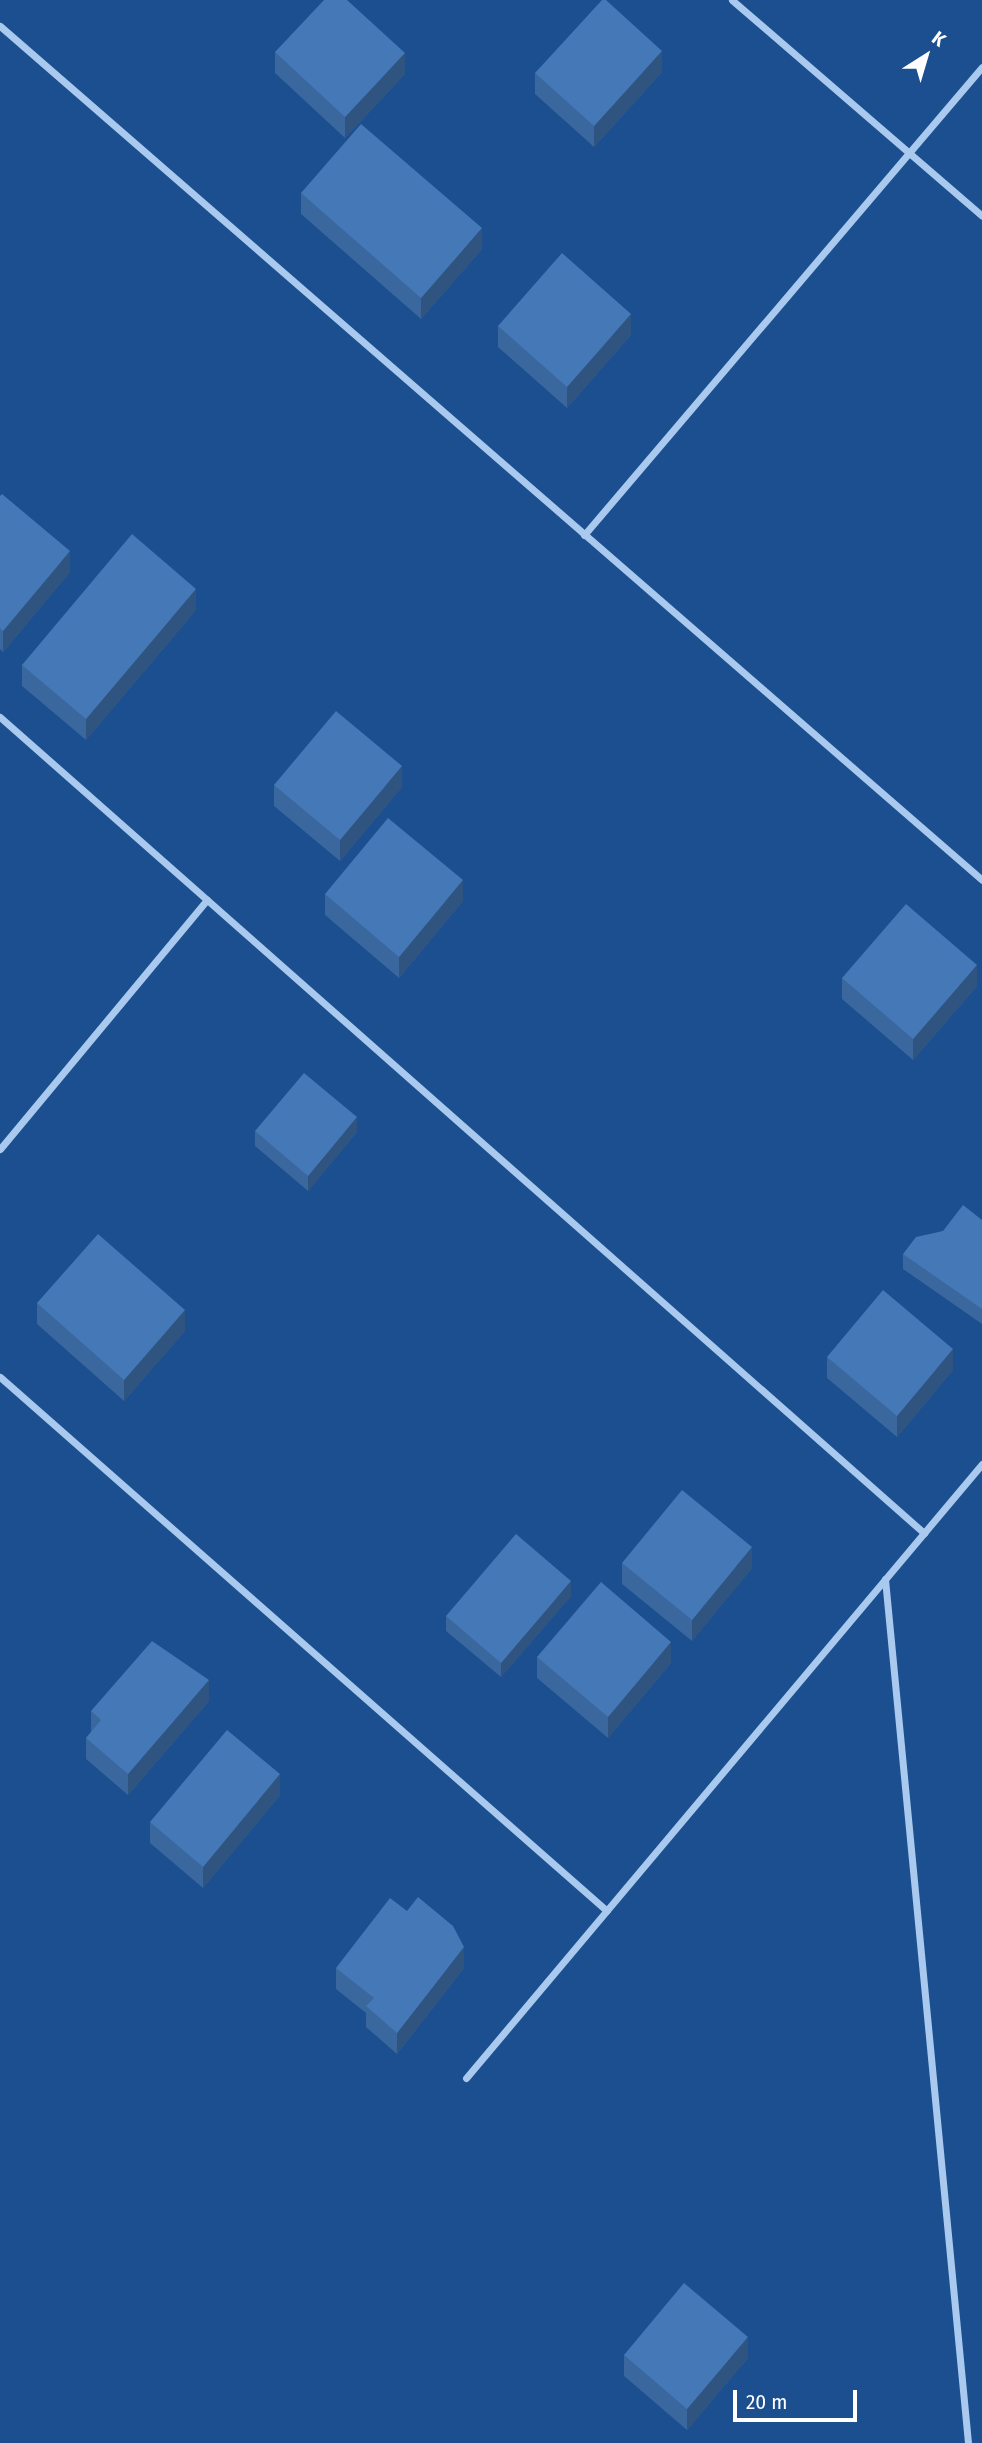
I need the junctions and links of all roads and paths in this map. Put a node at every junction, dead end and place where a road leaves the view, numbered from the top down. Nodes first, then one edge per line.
1 (732, 0) edge
2 (0, 26) edge
3 (982, 67) edge
4 (907, 151) junction
5 (982, 216) edge
6 (584, 536) junction
7 (0, 717) edge
8 (982, 880) edge
9 (207, 900) junction
10 (0, 1149) edge
11 (0, 1377) edge
12 (982, 1464) edge
13 (924, 1533) junction
14 (886, 1579) junction
15 (607, 1911) junction
16 (466, 2078) dead end
17 (968, 2443) edge

1 - 4 street
2 - 6 street
3 - 4 street
4 - 5 street
4 - 6 street
6 - 8 street
7 - 9 street
9 - 10 street
9 - 13 street
11 - 15 street
12 - 13 street
13 - 14 street
14 - 15 street
14 - 17 street
15 - 16 street

